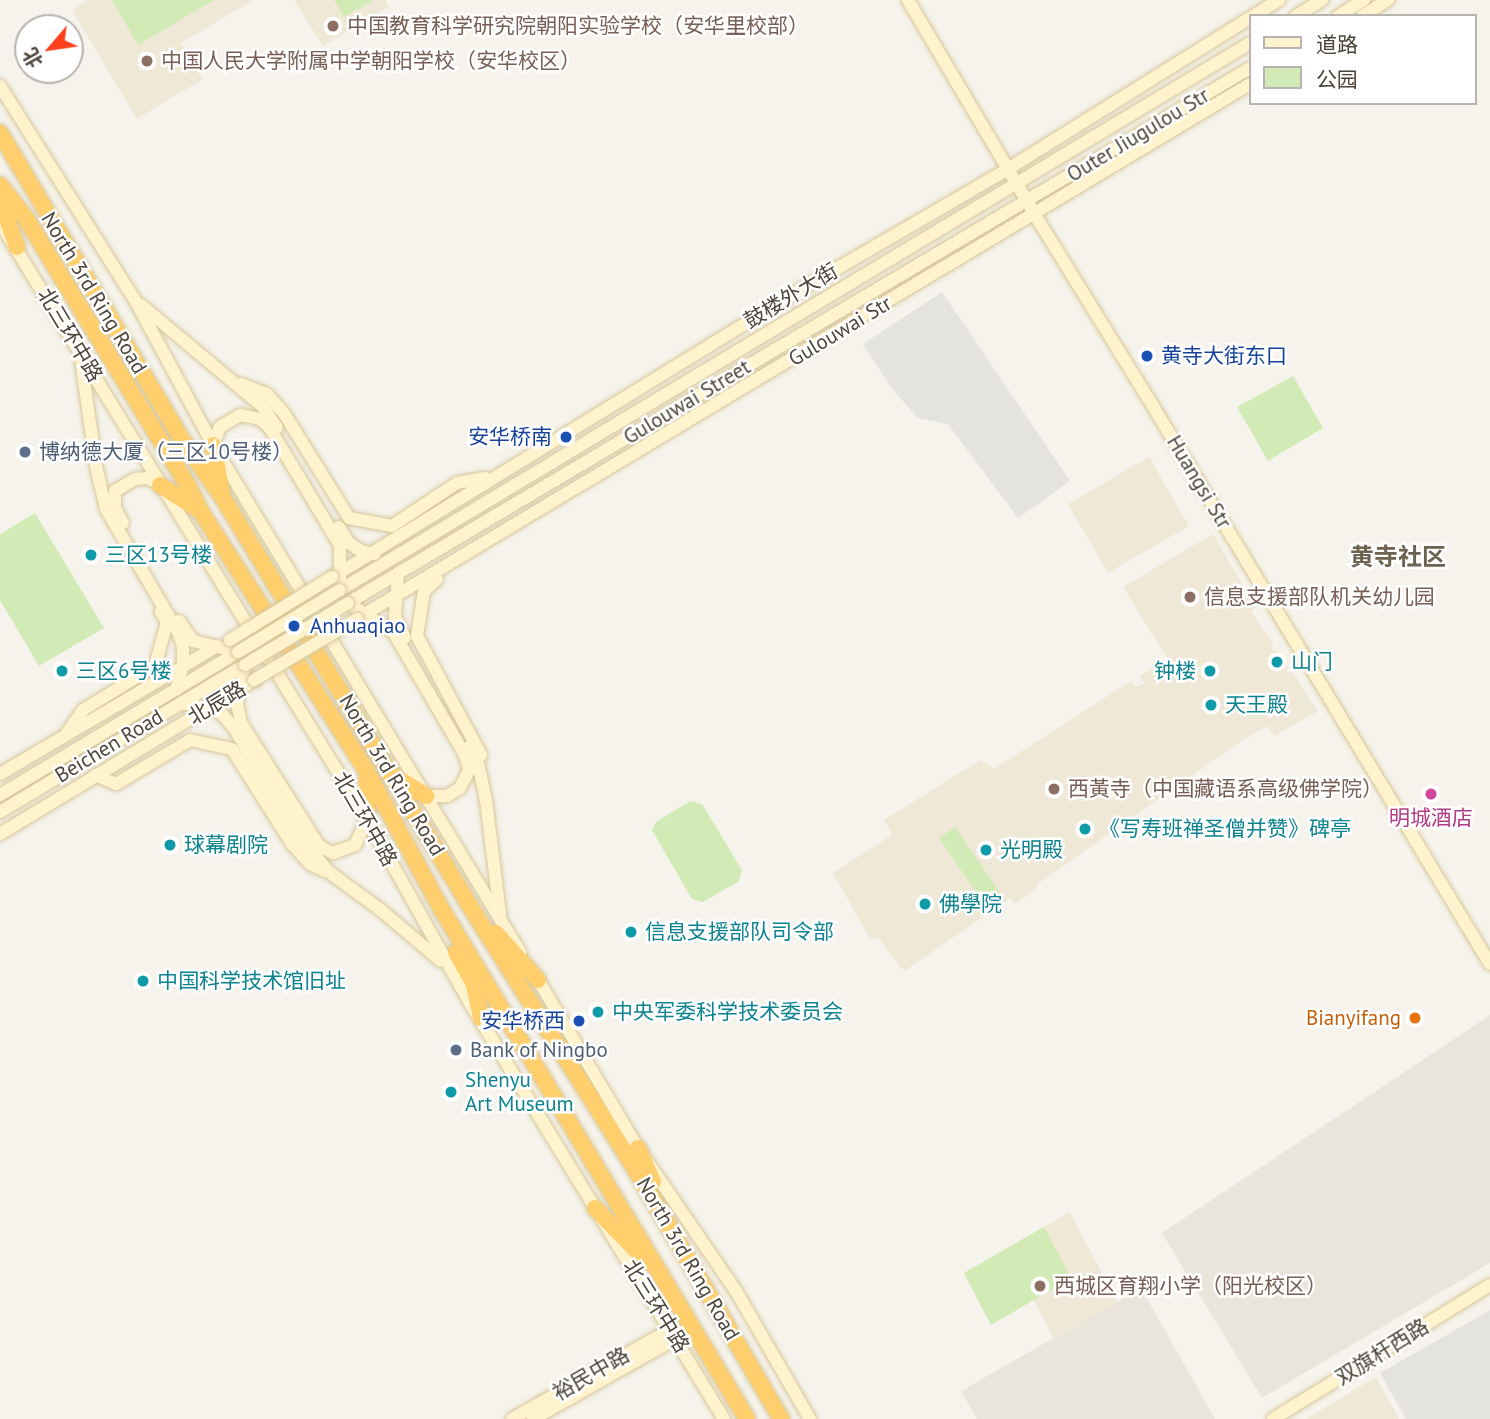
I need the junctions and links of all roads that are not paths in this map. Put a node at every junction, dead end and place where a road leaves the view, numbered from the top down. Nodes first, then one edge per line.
1 (908, 0) edge
2 (1279, 0) edge
3 (1322, 0) edge
4 (1364, 0) edge
5 (1388, 0) edge
6 (1257, 14) edge
7 (1299, 14) edge
8 (1341, 14) edge
9 (1365, 14) edge
10 (1248, 19) edge
11 (1248, 44) edge
12 (1248, 69) edge
13 (1248, 85) edge
14 (0, 86) edge
15 (0, 133) edge
16 (1008, 169) junction
17 (0, 185) edge
18 (1017, 185) junction
19 (0, 199) edge
20 (1026, 201) junction
21 (1035, 215) junction
22 (0, 223) edge
23 (17, 247) junction
24 (135, 300) junction
25 (838, 332) junction
26 (796, 336) junction
27 (80, 352) junction
28 (760, 358) junction
29 (228, 379) junction
30 (741, 391) junction
31 (213, 445) junction
32 (96, 466) junction
33 (494, 477) junction
34 (160, 485) junction
35 (223, 498) junction
36 (201, 512) junction
37 (518, 522) junction
38 (371, 553) junction
39 (393, 558) junction
40 (398, 573) junction
41 (336, 575) junction
42 (340, 590) junction
43 (396, 597) junction
44 (348, 603) junction
45 (360, 617) junction
46 (214, 647) junction
47 (237, 652) junction
48 (183, 664) junction
49 (245, 666) junction
50 (242, 688) junction
51 (176, 690) junction
52 (181, 703) junction
53 (208, 708) junction
54 (67, 733) junction
55 (367, 772) junction
56 (0, 774) edge
57 (393, 774) junction
58 (95, 775) junction
59 (0, 795) edge
60 (427, 796) junction
61 (486, 800) junction
62 (0, 812) edge
63 (367, 820) junction
64 (0, 834) edge
65 (329, 872) junction
66 (466, 900) junction
67 (442, 909) junction
68 (501, 921) junction
69 (1490, 964) edge
70 (450, 968) junction
71 (538, 980) junction
72 (481, 1018) junction
73 (638, 1148) junction
74 (595, 1208) junction
75 (686, 1258) junction
76 (666, 1281) junction
77 (1490, 1285) edge
78 (674, 1334) junction
79 (512, 1419) edge
80 (533, 1419) edge
81 (724, 1419) edge
82 (747, 1419) edge
83 (781, 1419) edge
84 (810, 1419) edge
85 (1273, 1419) edge

1 - 16 street, Huangsi Str
2 - 6 street, 鼓楼外大街
3 - 7 street
4 - 8 street
5 - 9 street
10 - 16 street, 鼓楼外大街
11 - 18 street, 鼓楼外大街
12 - 20 street, Outer Jiugulou Str
13 - 21 street, Gulouwai Str
14 - 24 street
15 - 35 highway, North 3rd Ring Road
16 - 18 street, Huangsi Str
16 - 33 street, 鼓楼外大街
17 - 36 highway, North 3rd Ring Road
18 - 20 street, Huangsi Str
18 - 39 street, 鼓楼外大街
19 - 23 highway
20 - 21 street, Huangsi Str
20 - 26 street, Gulouwai Street
21 - 25 street, Gulouwai Str
21 - 69 street, Huangsi Str
22 - 23 street, 北三环中路
23 - 27 street, 北三环中路
24 - 29 street
24 - 31 street
25 - 26 street
25 - 30 street, Gulouwai Str
26 - 28 street, Gulouwai Street
27 - 32 street
27 - 34 street, 北三环中路
28 - 30 street
28 - 40 street, Gulouwai Street
29 - 33 street
29 - 38 street
30 - 37 street, Gulouwai Str
31 - 35 highway
31 - 41 street
31 - 60 street
32 - 48 street
32 - 54 street
33 - 38 street, 鼓楼外大街
34 - 36 highway
34 - 46 street
34 - 63 street, 北三环中路
35 - 57 highway, North 3rd Ring Road
36 - 55 highway, North 3rd Ring Road
37 - 43 street, Gulouwai Str
37 - 61 street
38 - 39 street
38 - 41 street, 鼓楼外大街
39 - 42 street, 鼓楼外大街
40 - 43 street
40 - 44 street, Gulouwai Street
41 - 42 street
41 - 46 street, 鼓楼外大街, bridge
42 - 47 street, 北辰路, bridge
43 - 45 street, Gulouwai Str
43 - 61 street
44 - 45 street
44 - 49 street, 北辰路, bridge
45 - 50 street, 北辰路, bridge
45 - 60 street
46 - 47 street
46 - 48 street
47 - 51 street, 北辰路
48 - 51 street
48 - 54 street
49 - 50 street
49 - 52 street, 北辰路
50 - 53 street, 北辰路
50 - 63 street
51 - 59 street, 北辰路
52 - 53 street
52 - 62 street, Beichen Road
53 - 58 street, 北辰路
53 - 65 street
54 - 56 street
55 - 63 highway
55 - 67 highway, North 3rd Ring Road
57 - 60 highway
57 - 66 highway, North 3rd Ring Road
58 - 64 street, 北辰路
58 - 65 street
60 - 68 street
61 - 68 street
63 - 70 street, 北三环中路
65 - 70 street
66 - 71 highway
66 - 75 highway, North 3rd Ring Road
67 - 72 highway
67 - 76 highway, North 3rd Ring Road
68 - 71 street
70 - 72 street, 北三环中路
71 - 73 street
72 - 74 street, 北三环中路
73 - 75 highway
73 - 84 street
74 - 76 highway
74 - 78 street, 北三环中路
75 - 83 highway, North 3rd Ring Road
76 - 82 highway, North 3rd Ring Road
77 - 85 street, 双旗杆西路
78 - 79 street, 裕民中路
78 - 80 street
78 - 81 street, 北三环中路

